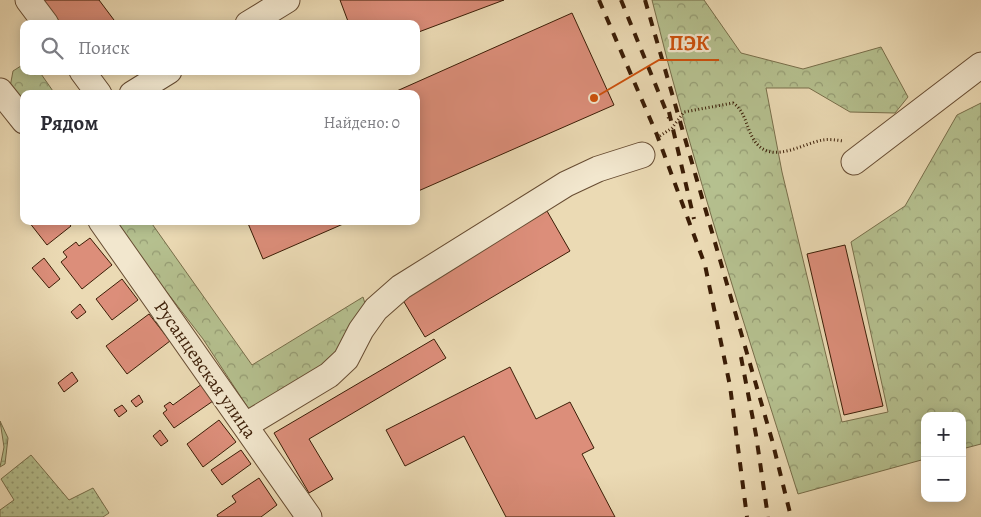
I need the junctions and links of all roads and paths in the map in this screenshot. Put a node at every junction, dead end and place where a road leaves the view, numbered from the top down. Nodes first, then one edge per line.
1 (28, 0) edge
2 (287, 0) edge
3 (43, 20) edge
4 (254, 20) edge
5 (981, 65) edge
6 (85, 75) edge
7 (163, 75) edge
8 (0, 90) edge
9 (96, 90) edge
10 (138, 90) edge
11 (20, 116) edge
12 (878, 144) junction
13 (642, 155) joint
14 (854, 162) dead end
15 (104, 225) edge
16 (246, 425) junction
17 (309, 517) edge

1 - 3 street
2 - 4 street
5 - 12 street
6 - 9 street
7 - 10 street
8 - 11 street
12 - 13 path
12 - 14 street
13 - 16 street
15 - 16 street, Русанцевская улица
16 - 17 street, Русанцевская улица

